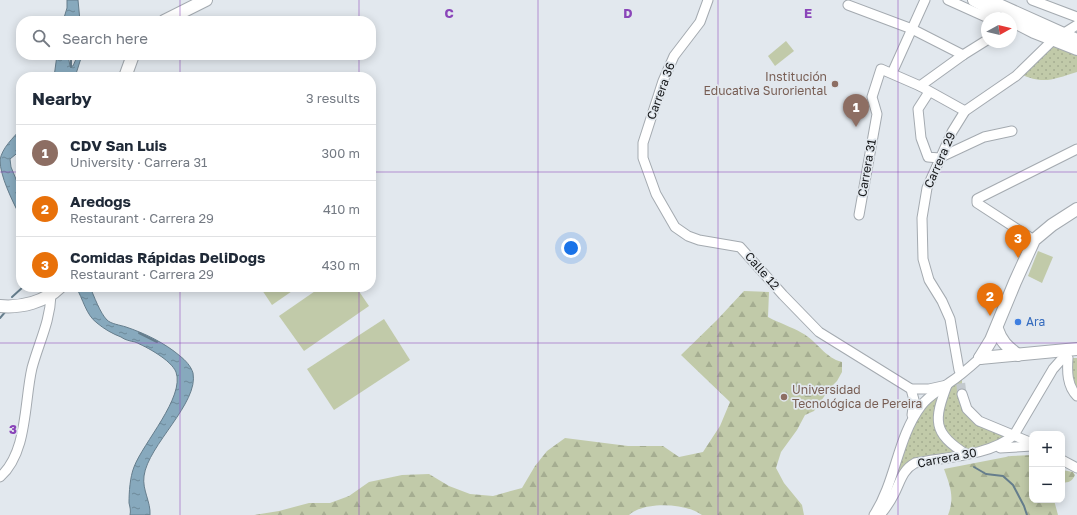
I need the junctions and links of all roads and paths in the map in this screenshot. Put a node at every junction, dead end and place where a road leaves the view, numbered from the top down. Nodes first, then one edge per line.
1 (206, 0) edge
2 (708, 0) edge
3 (925, 0) edge
4 (948, 0) edge
5 (974, 0) edge
6 (988, 0) edge
7 (1032, 0) edge
8 (848, 5) dead end
9 (997, 12) edge
10 (1003, 12) edge
11 (981, 15) edge
12 (174, 16) edge
13 (1077, 17) edge
14 (1017, 22) edge
15 (1077, 25) edge
16 (912, 29) junction
17 (1058, 37) junction
18 (1077, 40) edge
19 (981, 44) edge
20 (1077, 49) edge
21 (963, 55) junction
22 (131, 60) edge
23 (127, 72) edge
24 (892, 73) junction
25 (920, 86) junction
26 (929, 92) junction
27 (965, 111) junction
28 (1012, 131) dead end
29 (643, 143) joint
30 (1077, 149) edge
31 (939, 158) junction
32 (1077, 209) edge
33 (859, 215) dead end
34 (1034, 240) junction
35 (53, 292) edge
36 (55, 292) edge
37 (0, 306) edge
38 (997, 329) junction
39 (1077, 350) edge
40 (1044, 352) junction
41 (1018, 355) junction
42 (980, 358) junction
43 (1072, 358) edge
44 (1053, 369) junction
45 (959, 370) tunnel mouth
46 (947, 385) junction
47 (912, 389) junction
48 (962, 394) tunnel mouth
49 (1077, 396) edge
50 (910, 421) junction
51 (1014, 435) junction
52 (1029, 442) edge
53 (1029, 446) edge
54 (986, 450) junction
55 (966, 454) junction
56 (1065, 462) edge
57 (1077, 468) edge
58 (0, 477) edge
59 (874, 515) edge
60 (880, 515) edge

1 - 12 main road
2 - 29 street, Carrera 36
3 - 16 street
4 - 11 street
5 - 9 main road
6 - 10 main road
7 - 13 street
8 - 16 street
14 - 17 main road
15 - 17 street, Carrera 29
16 - 21 street
16 - 24 street
17 - 18 main road
17 - 20 main road
17 - 27 street, Carrera 29
19 - 21 street
21 - 25 street
22 - 23 main road
24 - 25 street
24 - 33 street, Carrera 31
25 - 26 street
26 - 27 street
26 - 31 street
27 - 31 street, Carrera 29
28 - 31 street
29 - 47 street, Calle 12
30 - 34 street
31 - 45 street, Carrera 29
32 - 34 main road
34 - 38 main road
35 - 37 main road
36 - 58 street
38 - 41 main road
38 - 42 main road
39 - 40 main road
40 - 41 main road
40 - 44 street
41 - 42 main road
42 - 46 street
43 - 44 street
43 - 49 street
44 - 51 street
46 - 47 street
46 - 50 street, Carrera 30
46 - 55 street
47 - 50 street
48 - 51 street
50 - 59 street, Carrera 30
51 - 52 street
51 - 54 street, Carrera 30
53 - 54 street
54 - 55 street, Carrera 30
55 - 60 street, Carrera 30
56 - 57 street

